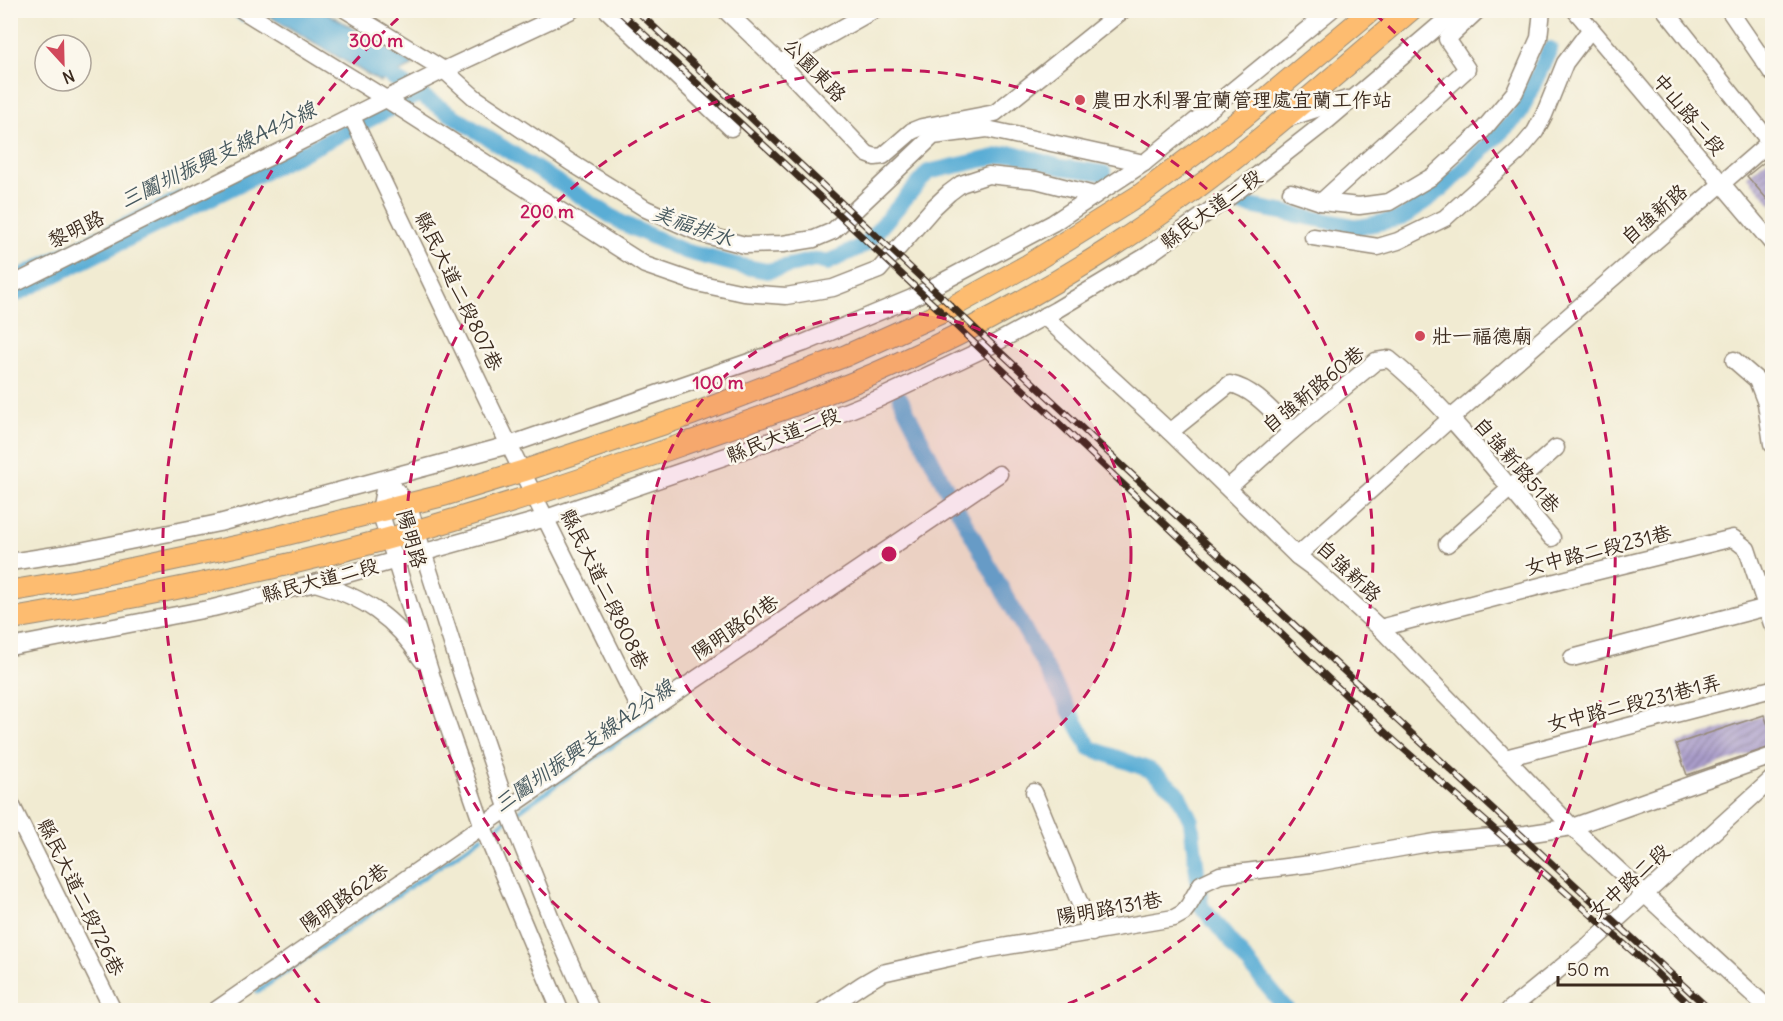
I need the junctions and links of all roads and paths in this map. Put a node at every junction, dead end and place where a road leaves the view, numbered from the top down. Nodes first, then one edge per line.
1 (242, 10) edge
2 (346, 10) edge
3 (572, 10) edge
4 (607, 10) edge
5 (725, 10) edge
6 (874, 10) edge
7 (1123, 10) edge
8 (1331, 10) edge
9 (1372, 10) edge
10 (1411, 10) edge
11 (1457, 10) edge
12 (1478, 10) edge
13 (1542, 10) edge
14 (1575, 10) edge
15 (1665, 10) edge
16 (1729, 10) edge
17 (1590, 30) junction
18 (780, 63) junction
19 (444, 70) junction
20 (1773, 73) edge
21 (1356, 96) junction
22 (386, 99) junction
23 (352, 117) junction
24 (1279, 121) junction
25 (731, 128) dead end
26 (1186, 129) junction
27 (1771, 141) edge
28 (1144, 163) junction
29 (1162, 178) junction
30 (1721, 183) junction
31 (1291, 192) dead end
32 (1094, 195) junction
33 (1321, 202) junction
34 (1313, 237) dead end
35 (1773, 243) edge
36 (10, 286) edge
37 (1044, 316) junction
38 (1734, 360) dead end
39 (1769, 403) edge
40 (1450, 419) junction
41 (1292, 431) junction
42 (1170, 432) junction
43 (1773, 444) edge
44 (509, 445) junction
45 (1556, 448) dead end
46 (999, 474) dead end
47 (386, 479) junction
48 (528, 483) junction
49 (1228, 488) junction
50 (1510, 489) junction
51 (408, 504) junction
52 (380, 511) junction
53 (546, 518) junction
54 (416, 531) junction
55 (388, 538) junction
56 (1552, 538) dead end
57 (1447, 544) dead end
58 (423, 553) junction
59 (1297, 556) junction
60 (396, 560) junction
61 (10, 562) edge
62 (315, 583) junction
63 (10, 591) edge
64 (1767, 607) junction
65 (10, 619) edge
66 (1773, 624) edge
67 (1380, 628) junction
68 (10, 647) edge
69 (1572, 658) dead end
70 (1773, 689) edge
71 (438, 697) junction
72 (643, 715) junction
73 (1773, 756) edge
74 (1505, 758) junction
75 (1773, 778) edge
76 (1034, 792) dead end
77 (10, 802) edge
78 (496, 818) junction
79 (1572, 827) junction
80 (1645, 895) junction
81 (1092, 933) junction
82 (113, 1011) edge
83 (216, 1011) edge
84 (560, 1011) edge
85 (591, 1011) edge
86 (824, 1011) edge
87 (1509, 1011) edge
88 (1770, 1011) edge

1 - 22 street
2 - 19 street
3 - 19 street
4 - 25 street
5 - 18 street, 公園東路
6 - 18 street
7 - 18 street, 公園東路
8 - 26 street
9 - 29 main road, 縣民大道二段
10 - 24 main road, 縣民大道二段
11 - 21 street, 縣民大道二段
12 - 33 street
13 - 33 street
14 - 17 street, 中山路二段
15 - 27 street
16 - 20 street
17 - 30 street, 中山路二段
17 - 34 street
19 - 22 street, 黎明路
19 - 28 street
21 - 24 street
21 - 37 street, 縣民大道二段
22 - 23 street, 黎明路
22 - 32 street
23 - 36 street, 黎明路
23 - 44 street, 縣民大道二段807巷
24 - 48 main road, 縣民大道二段
26 - 28 street
26 - 29 street
27 - 30 street, 自強新路
28 - 32 street
29 - 48 main road, 縣民大道二段
30 - 35 street, 中山路二段
30 - 40 street, 自強新路
31 - 33 street
32 - 44 street
37 - 42 street
37 - 53 street, 縣民大道二段
38 - 39 street
39 - 43 street
40 - 41 street, 自強新路60巷
40 - 50 street, 自強新路51巷
40 - 59 street, 自強新路
41 - 42 street
41 - 49 street, 自強新路60巷
42 - 49 street
44 - 47 street
44 - 48 street, 縣民大道二段807巷
45 - 50 street
46 - 72 street, 陽明路61巷
47 - 51 street, 陽明路
47 - 52 street, 陽明路
47 - 61 street
48 - 51 main road, 縣民大道二段
48 - 53 street, 縣民大道二段808巷
48 - 54 main road, 縣民大道二段
49 - 59 street
50 - 56 street, 自強新路51巷
50 - 57 street
51 - 52 main road, 縣民大道二段
51 - 54 street, 陽明路
52 - 55 street, 陽明路
52 - 63 main road, 縣民大道二段
53 - 58 street, 縣民大道二段
53 - 72 street, 縣民大道二段808巷
54 - 55 main road, 縣民大道二段
54 - 58 street, 陽明路
55 - 60 street, 陽明路
55 - 65 main road, 縣民大道二段
58 - 60 street, 縣民大道二段
58 - 78 street, 陽明路
59 - 67 street, 自強新路
60 - 62 street, 縣民大道二段
60 - 71 street, 陽明路
62 - 68 street, 縣民大道二段
62 - 71 street
64 - 66 street, 女中路二段231巷
64 - 67 street, 女中路二段231巷
64 - 69 street
67 - 74 street, 自強新路
70 - 74 street, 女中路二段231巷1弄
71 - 78 street, 陽明路
72 - 78 street, 陽明路61巷
73 - 79 street, 陽明路131巷
74 - 79 street, 自強新路
75 - 80 street, 女中路二段
76 - 81 street
77 - 82 street, 縣民大道二段726巷
78 - 83 street, 陽明路62巷
78 - 84 street, 陽明路
78 - 85 street, 陽明路
79 - 80 street, 自強新路
79 - 81 street, 陽明路131巷
80 - 87 street, 女中路二段
80 - 88 street, 自強新路
81 - 86 street, 陽明路131巷

